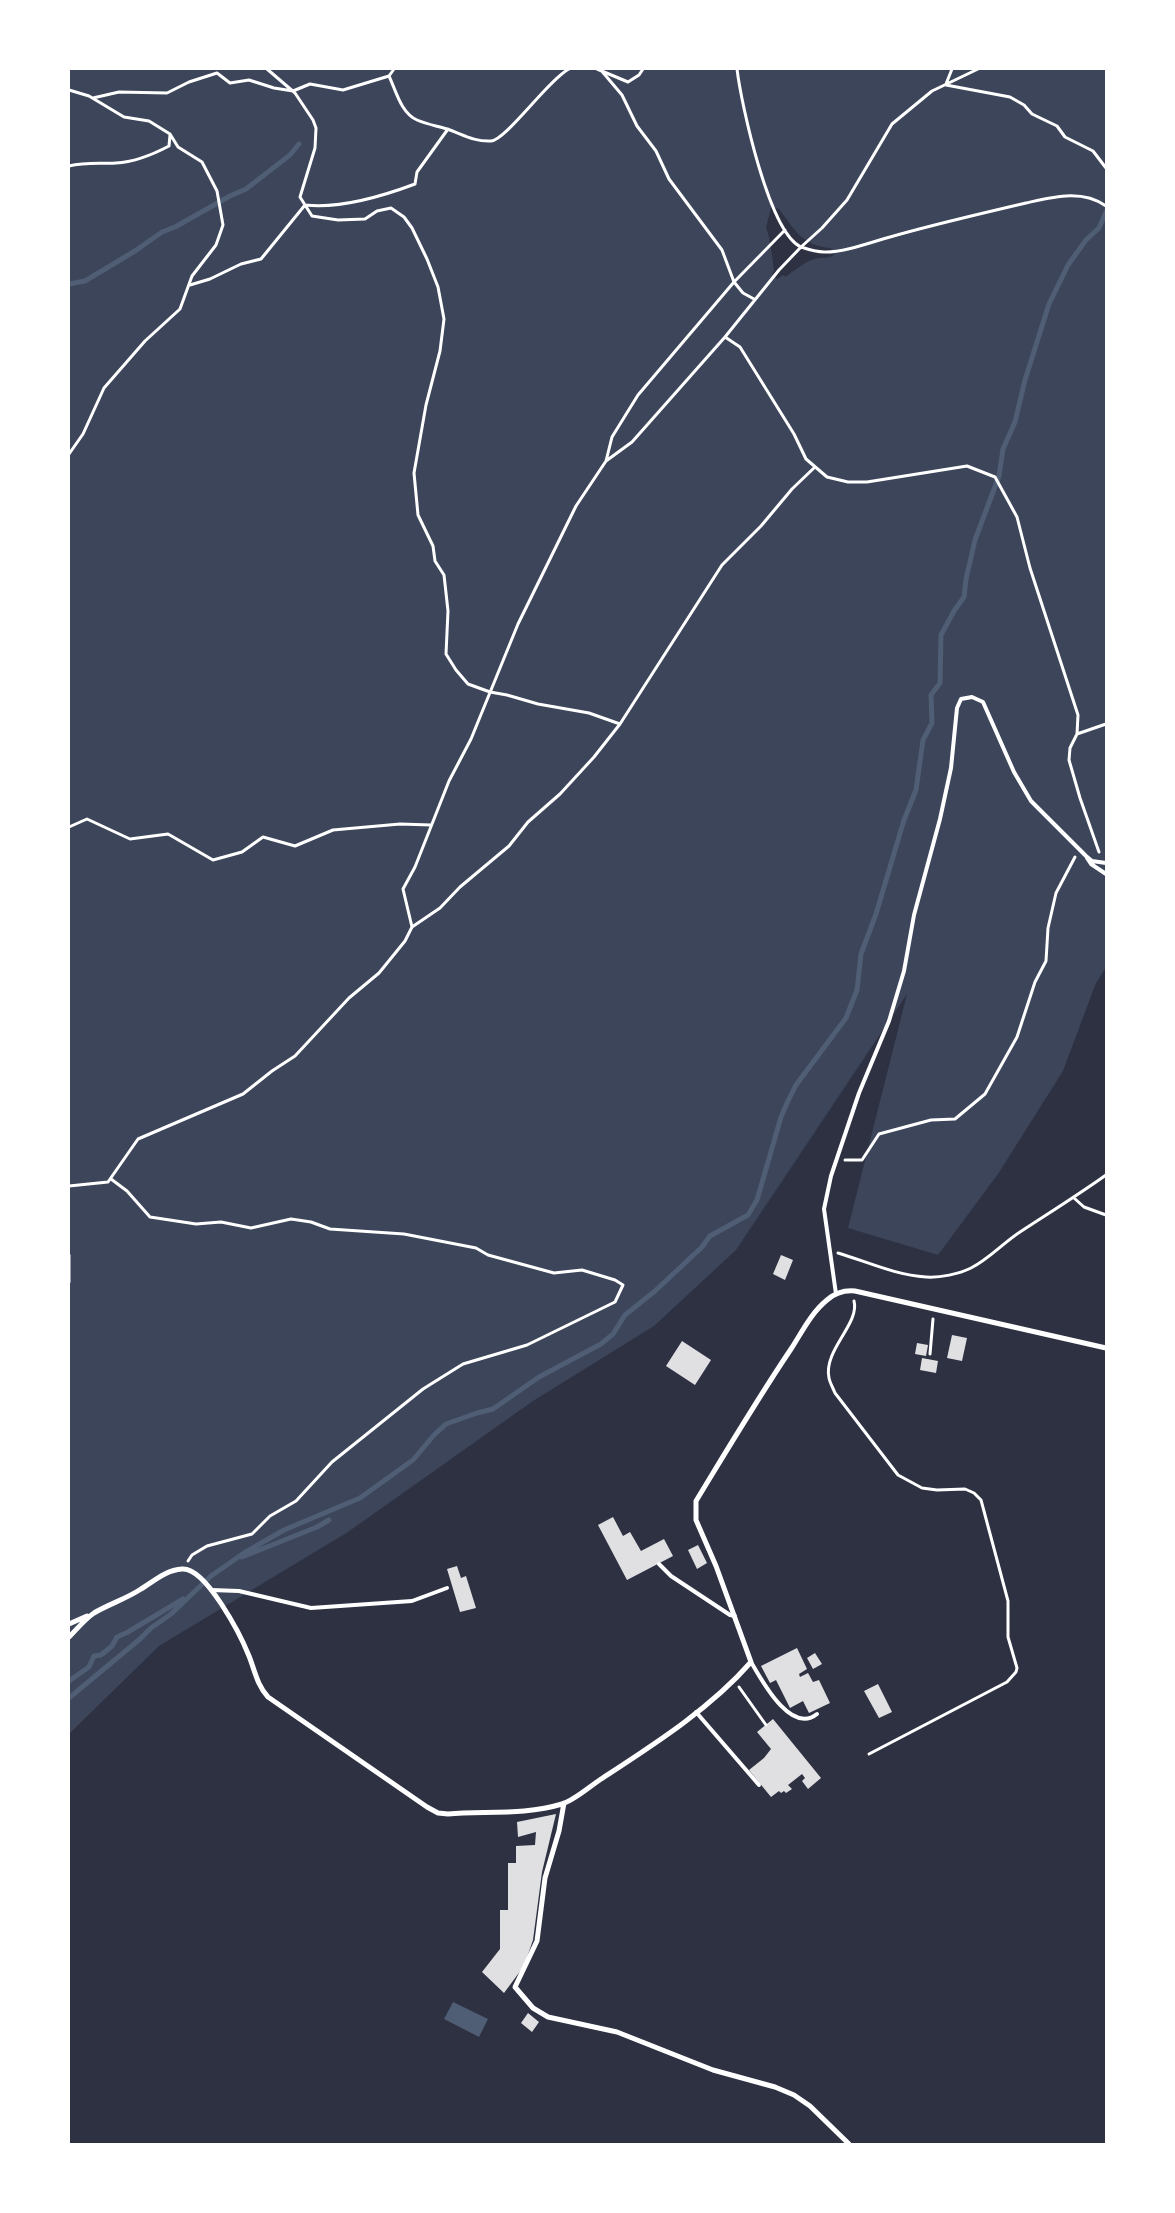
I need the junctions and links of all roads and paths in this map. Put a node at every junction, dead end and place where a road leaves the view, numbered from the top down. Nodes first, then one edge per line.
1 (267, 69) edge
2 (394, 69) edge
3 (569, 69) edge
4 (599, 69) edge
5 (643, 69) edge
6 (737, 69) edge
7 (952, 69) edge
8 (978, 69) edge
9 (389, 76) junction
10 (946, 85) junction
11 (69, 90) edge
12 (293, 91) junction
13 (93, 98) junction
14 (448, 129) junction
15 (170, 134) junction
16 (69, 166) edge
17 (1106, 168) edge
18 (305, 205) junction
19 (1106, 206) edge
20 (785, 230) junction
21 (801, 247) junction
22 (734, 282) junction
23 (190, 286) junction
24 (754, 299) junction
25 (725, 337) junction
26 (69, 454) edge
27 (606, 461) junction
28 (815, 467) junction
29 (490, 692) junction
30 (620, 724) junction
31 (1106, 724) edge
32 (1077, 734) junction
33 (431, 825) junction
34 (69, 827) edge
35 (1080, 850) junction
36 (1086, 856) junction
37 (1106, 863) edge
38 (1106, 874) edge
39 (412, 927) junction
40 (837, 1160) junction
41 (1106, 1175) edge
42 (112, 1179) junction
43 (69, 1186) edge
44 (1074, 1198) junction
45 (1106, 1215) edge
46 (829, 1250) junction
47 (69, 1254) edge
48 (69, 1282) edge
49 (850, 1291) junction
50 (836, 1294) junction
51 (935, 1308) junction
52 (1106, 1348) edge
53 (930, 1354) dead end
54 (659, 1564) dead end
55 (183, 1569) junction
56 (447, 1588) dead end
57 (211, 1590) junction
58 (92, 1614) junction
59 (735, 1616) junction
60 (69, 1624) edge
61 (69, 1636) edge
62 (751, 1662) junction
63 (734, 1681) junction
64 (696, 1712) junction
65 (817, 1714) dead end
66 (766, 1725) dead end
67 (869, 1754) dead end
68 (759, 1785) dead end
69 (564, 1804) junction
70 (849, 2144) edge

1 - 12 path
2 - 9 path
3 - 14 path
4 - 5 path
4 - 22 path
6 - 20 path
7 - 10 path
8 - 10 path
9 - 12 path
9 - 14 path
10 - 17 path
10 - 21 path
11 - 13 path
12 - 13 path
12 - 18 path
13 - 15 path
14 - 18 path
15 - 16 path
15 - 23 path
18 - 23 path
18 - 29 path
19 - 21 path
20 - 21 path
20 - 22 path
21 - 24 path
22 - 24 path
22 - 27 path
23 - 26 path
24 - 25 path
25 - 27 path
25 - 28 path
27 - 29 path
28 - 30 path
28 - 32 path
29 - 30 path
29 - 33 path
30 - 39 path
31 - 32 path
32 - 37 path
33 - 34 path
33 - 39 path
35 - 36 lane
35 - 40 path
35 - 40 lane
36 - 37 lane
36 - 38 lane
39 - 42 path
40 - 46 lane
41 - 44 path
42 - 43 path
42 - 55 path
44 - 45 path
44 - 46 path
46 - 50 lane
47 - 48 path
49 - 50 street
49 - 51 street
49 - 67 path
50 - 59 street
51 - 52 street
51 - 53 path
54 - 59 lane
55 - 57 street
55 - 58 street
56 - 57 lane
57 - 69 street
58 - 60 street
58 - 61 street
59 - 62 street
62 - 63 street
62 - 65 lane
63 - 64 street
63 - 66 path
64 - 68 lane
64 - 69 street
69 - 70 street

